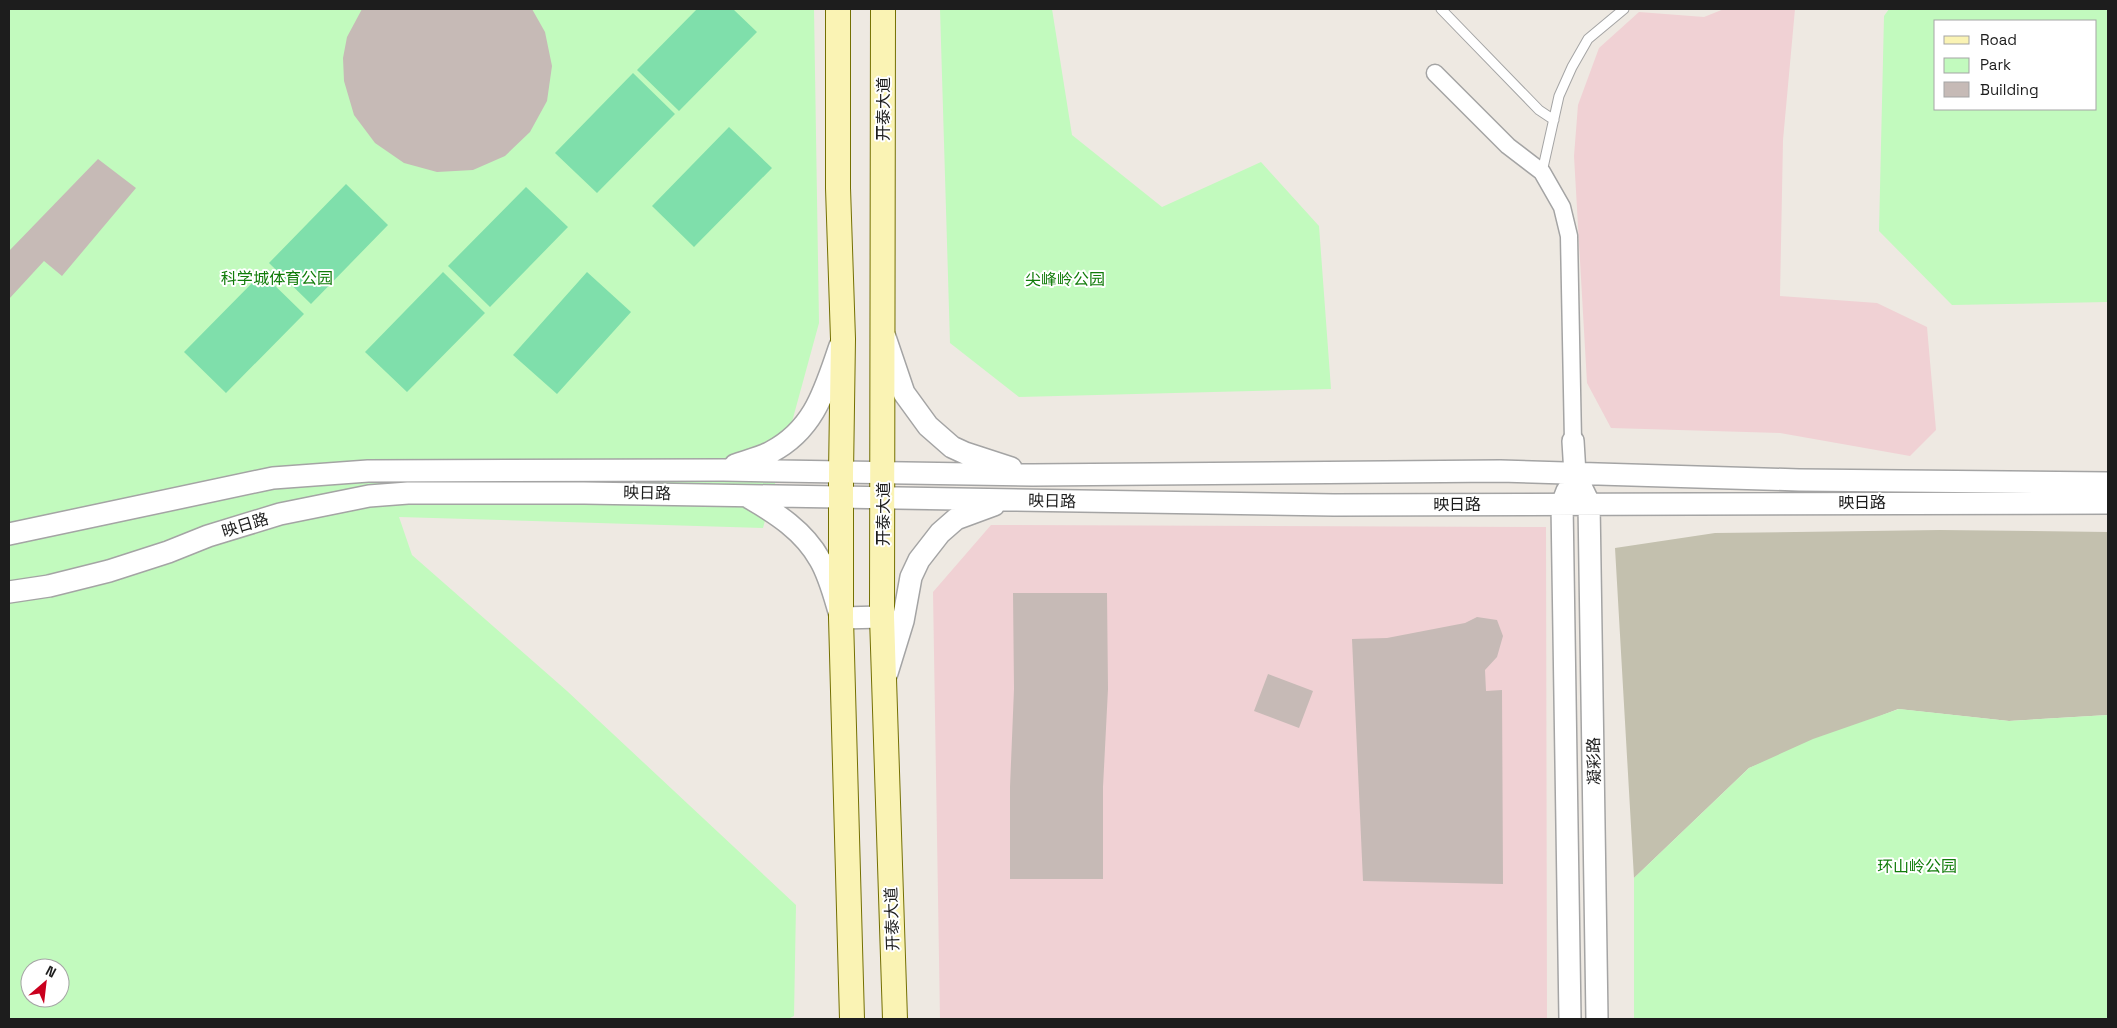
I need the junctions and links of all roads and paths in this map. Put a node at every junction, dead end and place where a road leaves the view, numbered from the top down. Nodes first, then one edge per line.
1 (838, 9) edge
2 (883, 9) edge
3 (1441, 9) edge
4 (1624, 9) edge
5 (1435, 73) dead end
6 (1554, 120) junction
7 (1542, 172) junction
8 (884, 335) junction
9 (843, 338) junction
10 (1573, 441) joint
11 (722, 470) junction
12 (840, 473) junction
13 (883, 473) junction
14 (1575, 474) junction
15 (1033, 475) junction
16 (2108, 483) edge
17 (743, 495) junction
18 (841, 498) junction
19 (883, 498) junction
20 (1021, 500) junction
21 (1588, 503) junction
22 (2108, 503) edge
23 (1562, 504) junction
24 (9, 534) edge
25 (9, 592) edge
26 (882, 617) junction
27 (841, 618) junction
28 (885, 678) junction
29 (852, 1019) edge
30 (895, 1019) edge
31 (1570, 1019) edge
32 (1597, 1019) edge

1 - 9 main road
2 - 8 main road, 开泰大道
3 - 6 lane
4 - 6 lane
5 - 7 street
6 - 7 lane
7 - 10 street
8 - 13 main road, 开泰大道
8 - 15 street
9 - 11 street
9 - 12 main road
10 - 14 street
11 - 12 street, 映日路
11 - 24 street, 映日路
12 - 13 street, 映日路
12 - 18 main road
13 - 15 street, 映日路
13 - 19 main road, 开泰大道
14 - 15 street, 映日路
14 - 16 street, 映日路
14 - 21 street
14 - 23 street
17 - 18 street, 映日路
17 - 25 street, 映日路
17 - 27 street
18 - 19 street, 映日路
18 - 27 main road
19 - 20 street, 映日路
19 - 26 main road, 开泰大道
20 - 23 street, 映日路
20 - 28 street
21 - 22 street, 映日路
21 - 23 street, 映日路
21 - 32 street, 凝彩路
23 - 31 street, 凝彩路
26 - 27 street
26 - 28 main road, 开泰大道
27 - 29 main road
28 - 30 main road, 开泰大道

